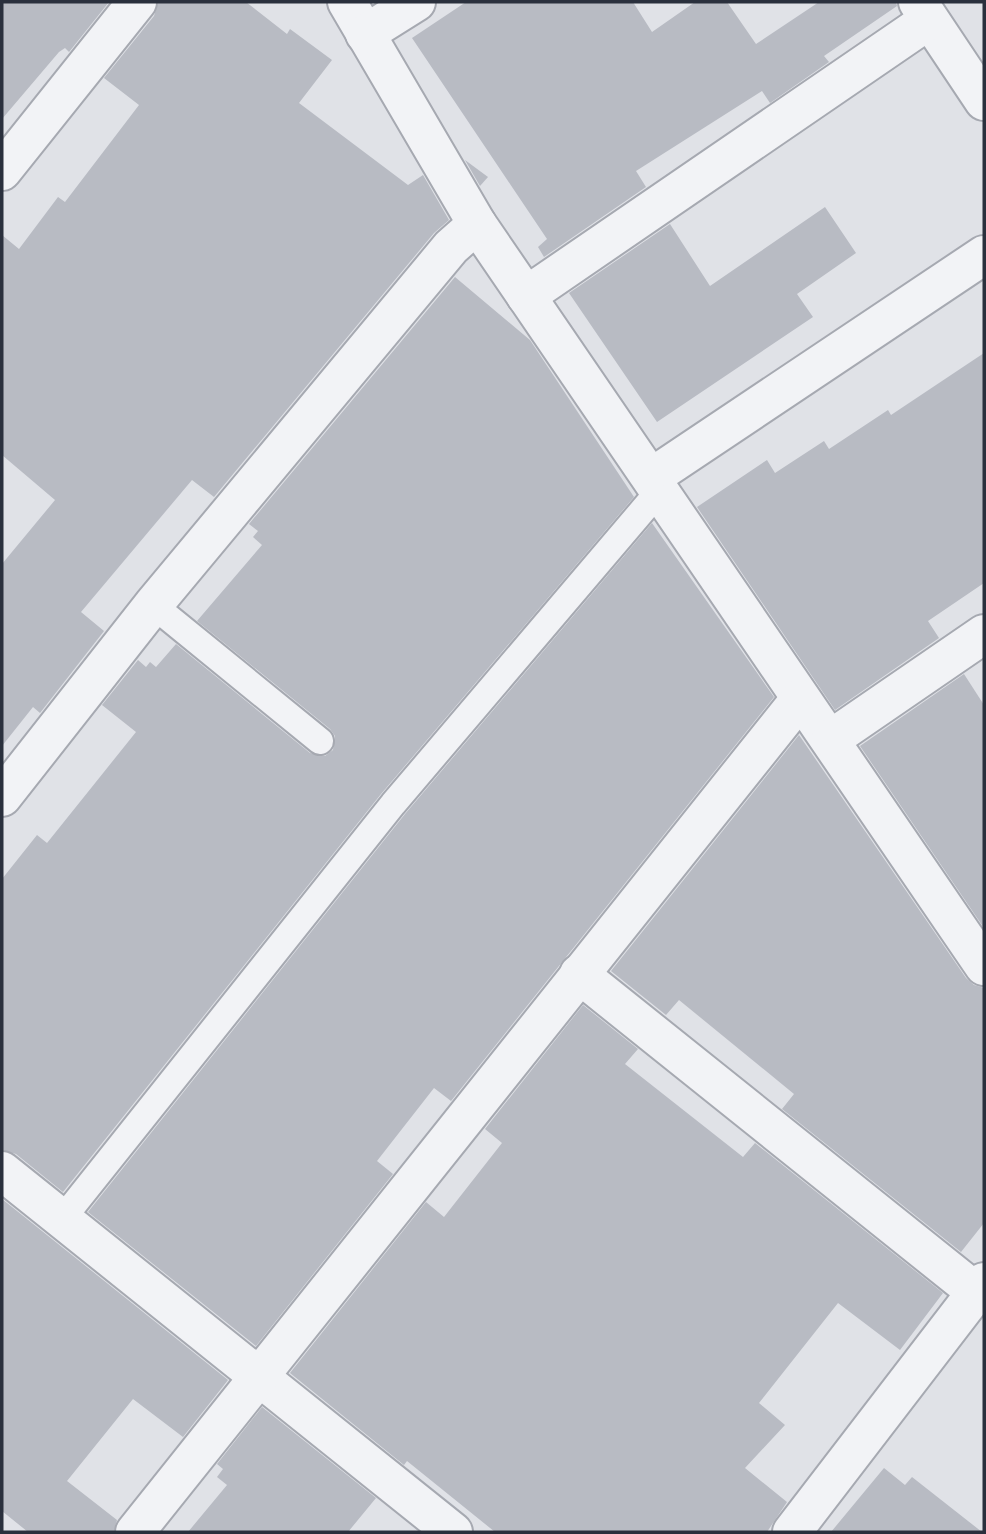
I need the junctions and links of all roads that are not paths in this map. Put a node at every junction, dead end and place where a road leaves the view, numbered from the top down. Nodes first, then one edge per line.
1 (137, 2) edge
2 (416, 2) edge
3 (923, 11) edge
4 (356, 18) edge
5 (984, 101) edge
6 (2, 171) edge
7 (477, 224) junction
8 (984, 255) edge
9 (526, 296) junction
10 (659, 478) junction
11 (153, 605) junction
12 (984, 634) edge
13 (800, 699) junction
14 (831, 739) junction
15 (320, 741) dead end
16 (2, 797) edge
17 (984, 966) edge
18 (579, 974) junction
19 (2, 1171) edge
20 (63, 1218) junction
21 (980, 1287) edge
22 (258, 1378) junction
23 (135, 1532) edge
24 (453, 1532) edge
25 (792, 1532) edge

1 - 6 street
2 - 4 street
3 - 5 street
3 - 9 street
4 - 7 street
7 - 9 street
7 - 11 street
8 - 10 street
9 - 10 street
10 - 13 street
10 - 20 lane
11 - 15 lane
11 - 16 street
12 - 14 street
13 - 14 street
13 - 18 street
14 - 17 street
18 - 21 street
18 - 22 street
19 - 20 street
20 - 22 street
21 - 25 street
22 - 23 street
22 - 24 street

